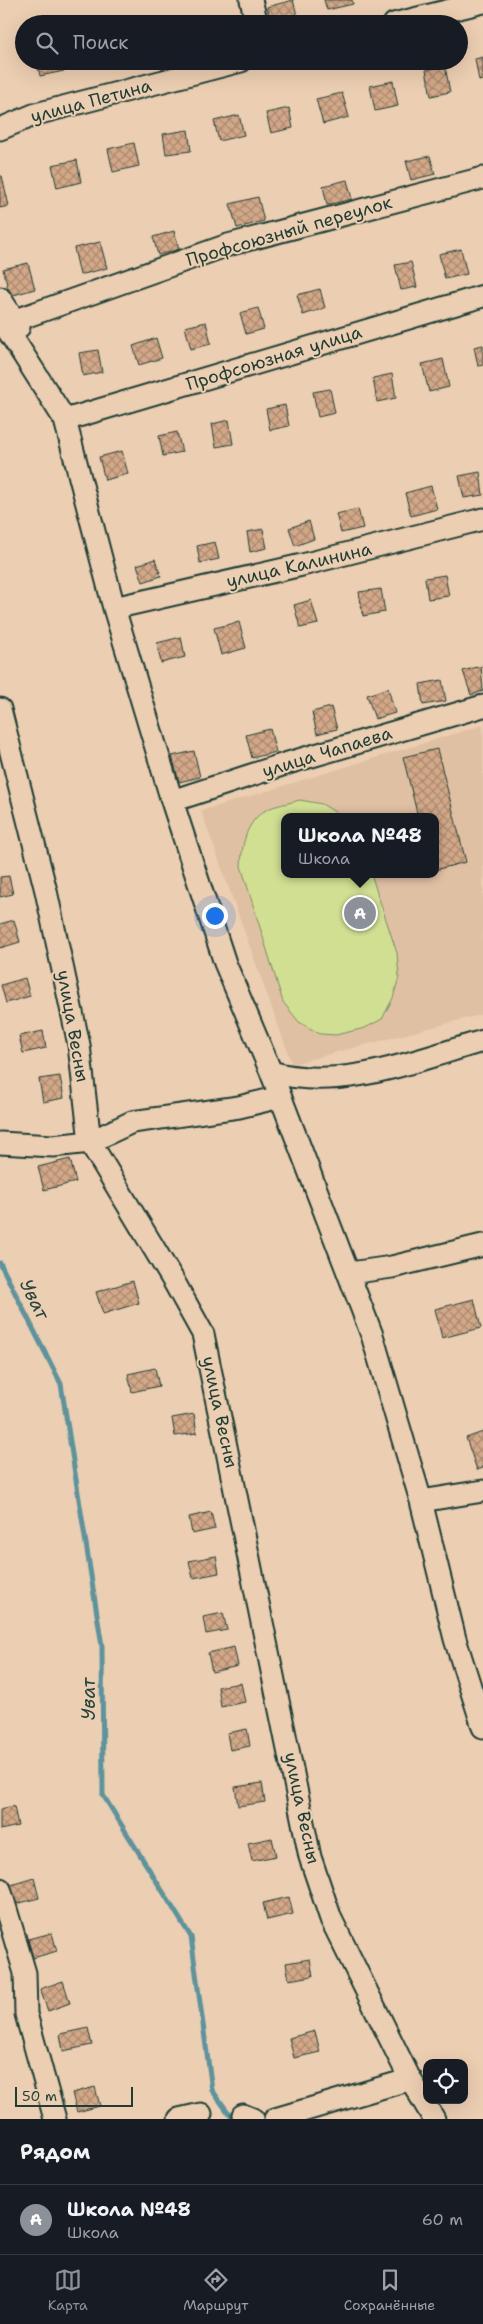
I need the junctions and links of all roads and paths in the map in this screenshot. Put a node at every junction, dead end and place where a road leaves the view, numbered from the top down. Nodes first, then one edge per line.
1 (251, 0) edge
2 (483, 2) edge
3 (255, 15) edge
4 (430, 15) edge
5 (206, 70) edge
6 (0, 129) edge
7 (483, 178) edge
8 (483, 296) edge
9 (0, 298) edge
10 (6, 319) edge
11 (65, 420) junction
12 (483, 519) edge
13 (114, 608) junction
14 (483, 706) edge
15 (0, 710) edge
16 (172, 801) junction
17 (483, 1041) edge
18 (272, 1072) junction
19 (280, 1097) junction
20 (90, 1142) junction
21 (0, 1143) edge
22 (483, 1246) edge
23 (350, 1273) junction
24 (483, 1491) edge
25 (421, 1501) junction
26 (483, 1727) edge
27 (0, 1889) edge
28 (410, 2079) junction
29 (200, 2114) dead end
30 (55, 2119) edge
31 (179, 2119) edge
32 (275, 2119) edge
33 (434, 2119) edge

1 - 3 street
2 - 4 street
5 - 6 street, улица Петина
7 - 10 street, Профсоюзный переулок
8 - 11 street, Профсоюзная улица
9 - 10 street
10 - 11 street
11 - 13 street
12 - 13 street, улица Калинина
13 - 16 street
14 - 16 street, улица Чапаева
15 - 20 street, улица Весны
16 - 18 street
17 - 18 street
18 - 19 street
19 - 20 street
19 - 23 street
20 - 21 street
20 - 28 street, улица Весны
22 - 23 street
23 - 25 street
24 - 25 street
25 - 26 street
27 - 30 street
28 - 32 street
28 - 33 street, улица Весны
29 - 31 street

